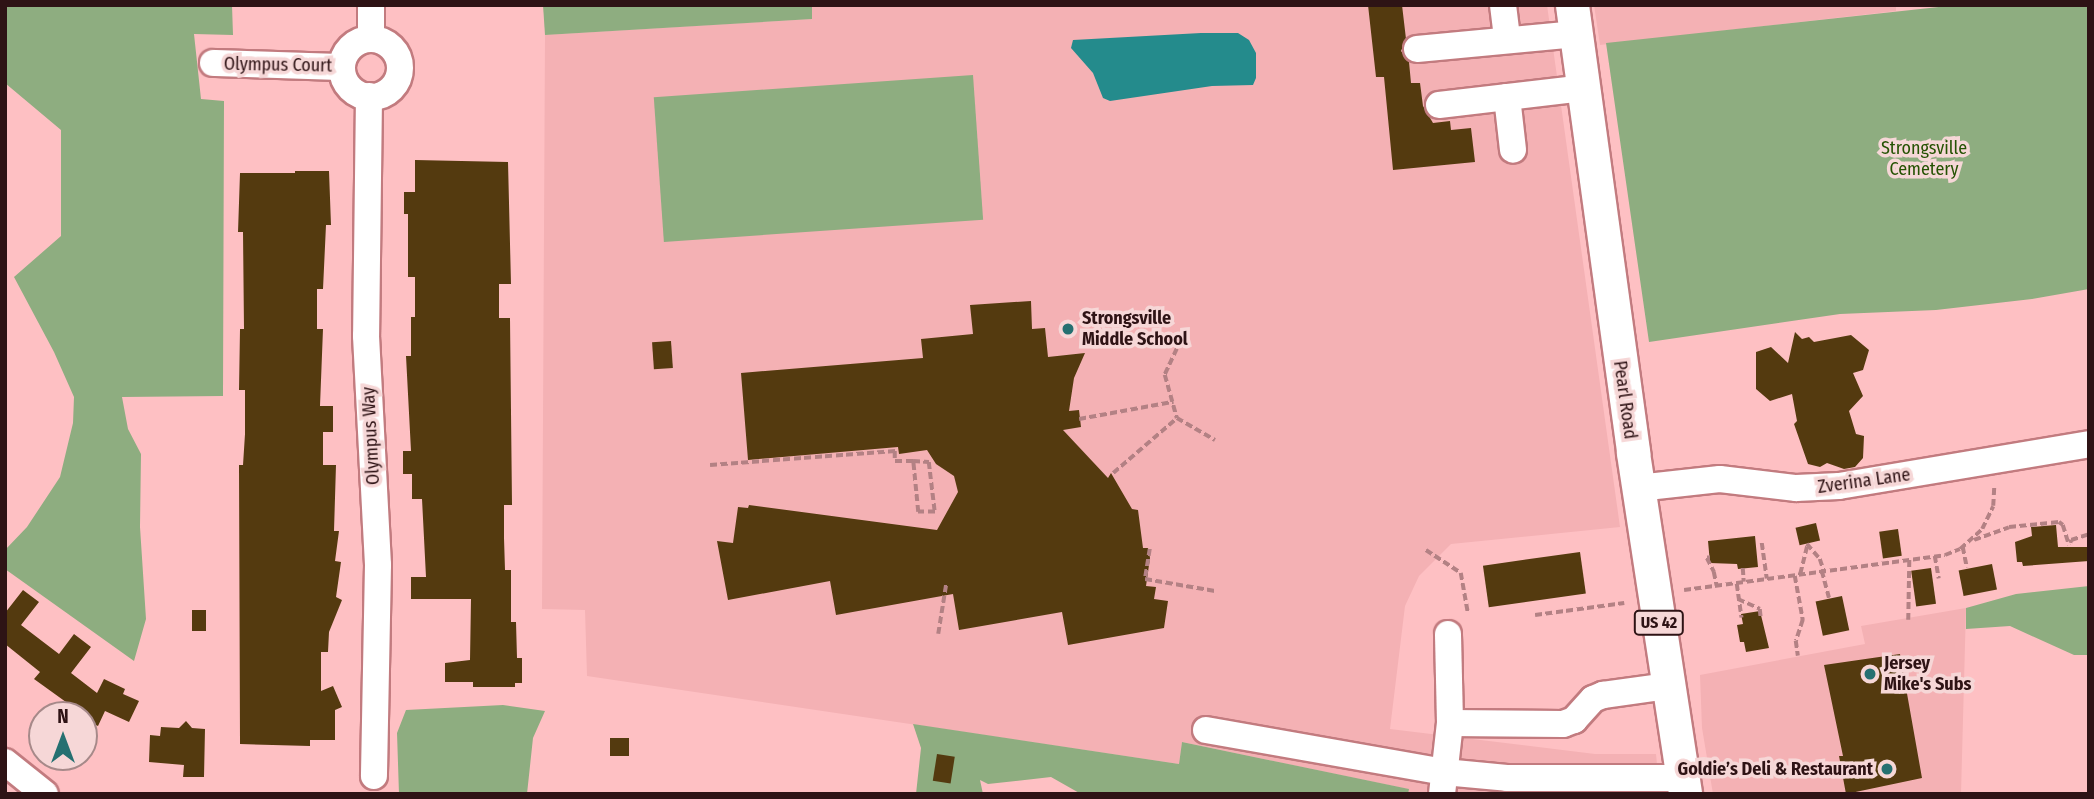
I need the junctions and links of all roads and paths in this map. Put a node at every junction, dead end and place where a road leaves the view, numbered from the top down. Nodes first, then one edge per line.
1 (370, 5) edge
2 (1503, 5) edge
3 (1574, 20) edge
4 (371, 38) junction
5 (1507, 40) junction
6 (1417, 49) dead end
7 (213, 63) dead end
8 (342, 67) junction
9 (1583, 88) junction
10 (369, 96) junction
11 (1507, 97) junction
12 (1439, 104) dead end
13 (1513, 150) dead end
14 (1177, 349) dead end
15 (1173, 402) junction
16 (1177, 418) junction
17 (1079, 419) dead end
18 (1215, 440) dead end
19 (2089, 444) edge
20 (913, 461) junction
21 (710, 465) dead end
22 (1113, 473) dead end
23 (1994, 487) dead end
24 (1638, 488) junction
25 (2089, 534) edge
26 (1972, 541) junction
27 (1762, 544) dead end
28 (1963, 547) junction
29 (1150, 549) dead end
30 (1426, 550) dead end
31 (1935, 556) junction
32 (1710, 558) dead end
33 (1909, 559) junction
34 (1743, 568) dead end
35 (1967, 568) dead end
36 (1823, 570) junction
37 (1800, 574) junction
38 (1794, 575) junction
39 (1767, 579) junction
40 (1939, 579) dead end
41 (1744, 582) junction
42 (1737, 583) junction
43 (946, 584) dead end
44 (1717, 586) junction
45 (1684, 590) dead end
46 (1215, 591) dead end
47 (1829, 598) dead end
48 (1738, 599) junction
49 (1623, 603) dead end
50 (1468, 611) dead end
51 (1535, 615) dead end
52 (1742, 618) dead end
53 (1761, 619) dead end
54 (1908, 620) dead end
55 (938, 634) dead end
56 (1448, 634) dead end
57 (1798, 656) dead end
58 (1661, 687) dead end
59 (1450, 723) junction
60 (1206, 730) dead end
61 (5, 761) edge
62 (1443, 783) edge
63 (1507, 786) edge
64 (1684, 786) edge
65 (375, 788) edge
66 (45, 794) edge

1 - 4 street
2 - 5 street
3 - 5 street
3 - 9 main road, Pearl Road / US 42
4 - 8 street
4 - 10 street
5 - 6 street
7 - 8 street, Olympus Court
8 - 10 street
9 - 11 street
9 - 24 main road, Pearl Road / US 42
10 - 65 street, Olympus Way
11 - 12 street
11 - 13 street
14 - 15 path
15 - 16 path
15 - 17 path
16 - 18 path
16 - 22 path
19 - 24 street, Zverina Lane
20 - 20 path
20 - 21 path
23 - 26 path
24 - 64 main road, Pearl Road / US 42
25 - 26 path
26 - 28 path
27 - 39 path
28 - 31 path
28 - 35 path
29 - 46 path
30 - 50 path
31 - 33 path
31 - 40 path
32 - 44 path
33 - 36 path
33 - 54 path
34 - 41 path
36 - 37 path
36 - 37 path
36 - 47 path
37 - 38 path
38 - 39 path
38 - 57 path
39 - 41 path
41 - 42 path
42 - 44 path
42 - 48 path
43 - 55 path
44 - 45 path
48 - 52 path
48 - 53 path
49 - 51 path
56 - 59 street
58 - 59 street
59 - 62 street
60 - 62 street
61 - 66 street
62 - 63 street
63 - 64 street

